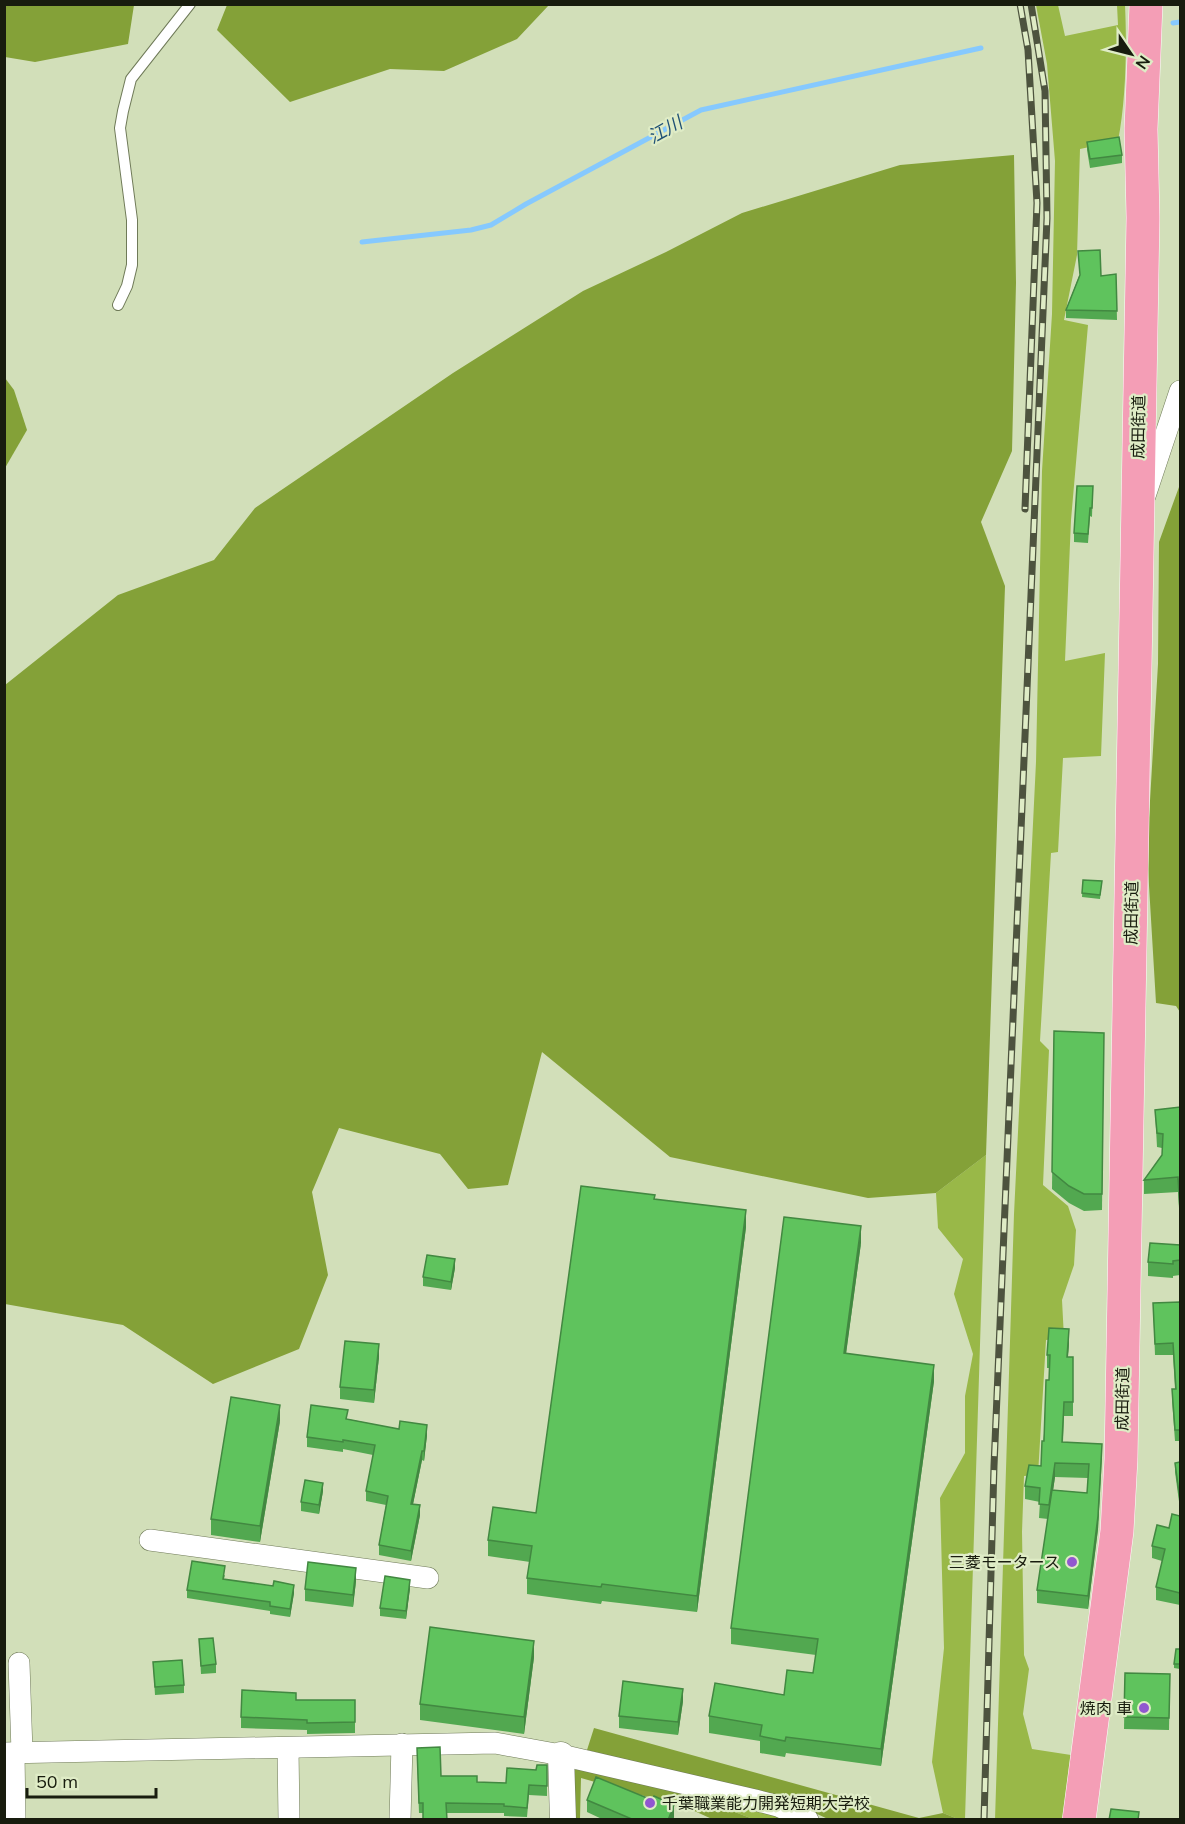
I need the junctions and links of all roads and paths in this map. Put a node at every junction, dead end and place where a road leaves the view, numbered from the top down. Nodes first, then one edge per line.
1 (190, 4) edge
2 (1146, 4) edge
3 (118, 305) dead end
4 (1180, 391) edge
5 (1136, 520) junction
6 (150, 1540) dead end
7 (428, 1578) dead end
8 (19, 1663) dead end
9 (402, 1744) junction
10 (288, 1748) junction
11 (13, 1753) edge
12 (561, 1755) junction
13 (15, 1820) edge
14 (289, 1820) edge
15 (399, 1820) edge
16 (563, 1820) edge
17 (808, 1820) edge
18 (1079, 1820) edge

1 - 3 lane
2 - 5 highway, 成田街道
4 - 5 street
5 - 18 highway, 成田街道
6 - 7 street
8 - 11 street
9 - 10 street
9 - 12 street
9 - 15 street
10 - 11 street
10 - 14 street
11 - 13 street
12 - 16 street
12 - 17 street

